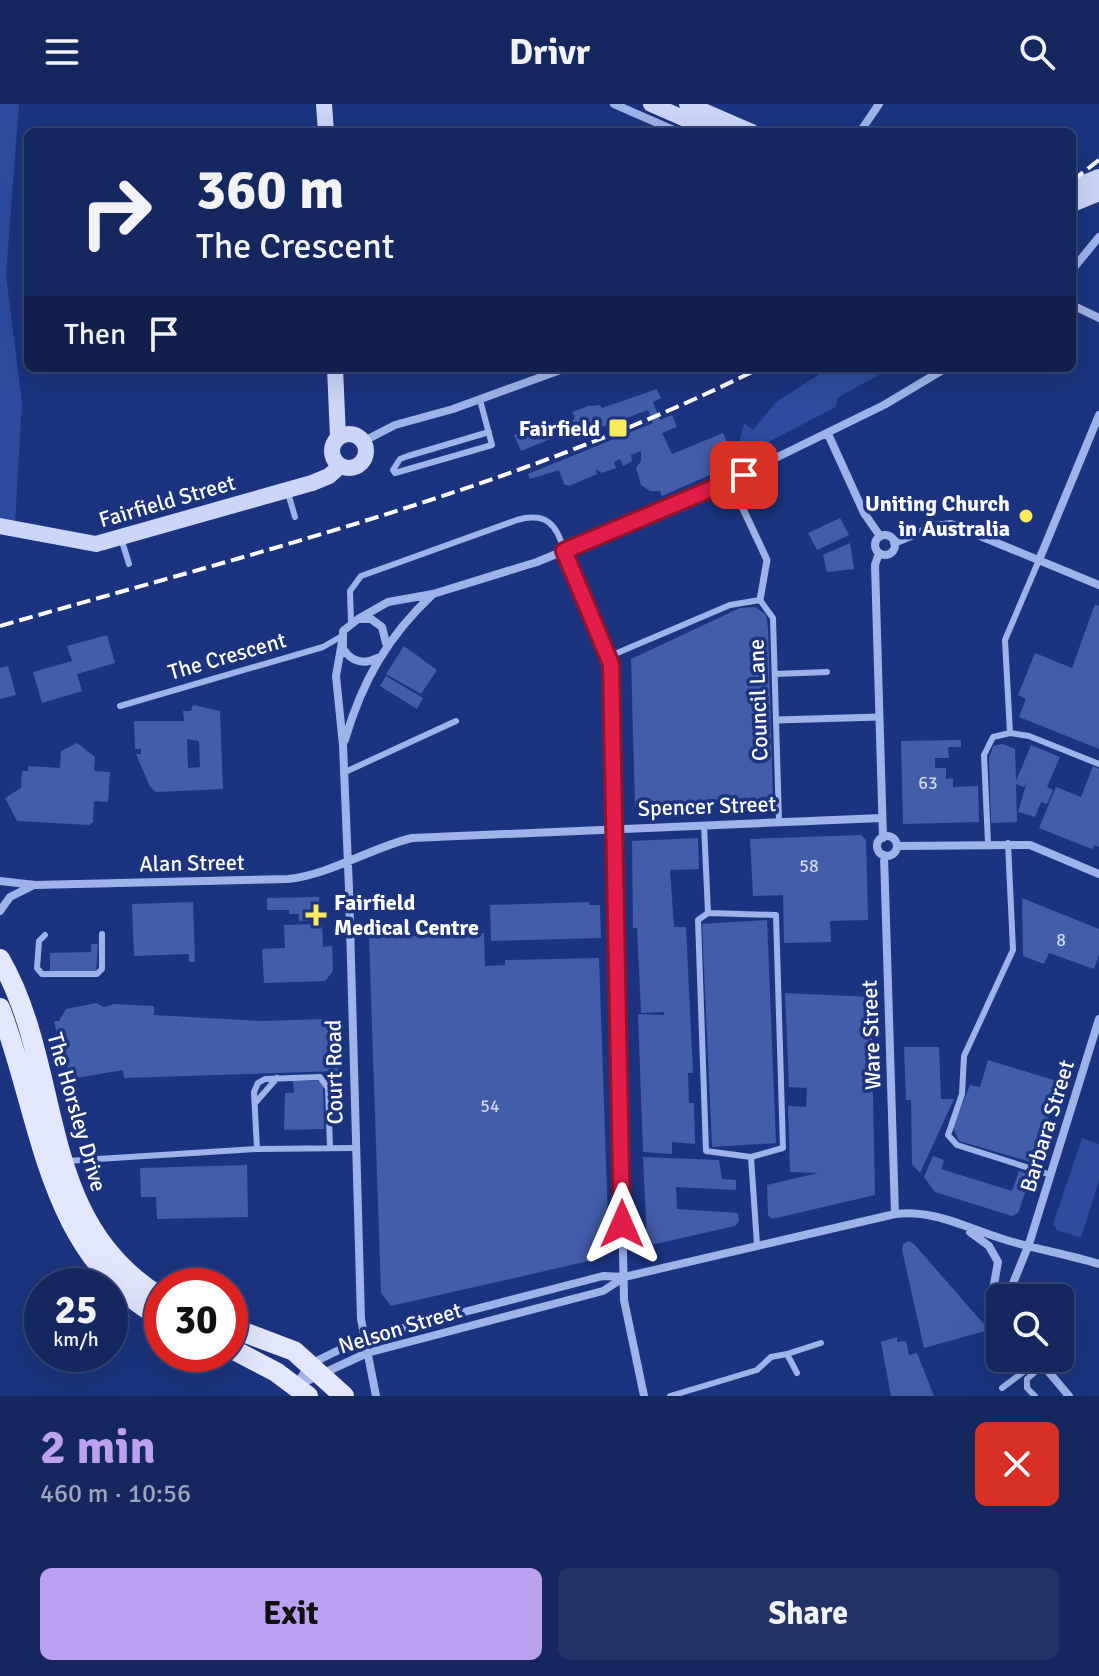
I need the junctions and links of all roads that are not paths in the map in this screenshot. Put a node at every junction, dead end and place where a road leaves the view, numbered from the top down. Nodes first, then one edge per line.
1 (324, 104) edge
2 (614, 104) edge
3 (651, 104) edge
4 (687, 104) edge
5 (879, 104) edge
6 (326, 128) edge
7 (669, 128) edge
8 (706, 128) edge
9 (743, 128) edge
10 (863, 128) edge
11 (1099, 177) edge
12 (1076, 186) edge
13 (1099, 193) edge
14 (1076, 202) edge
15 (1099, 237) edge
16 (1076, 265) edge
17 (1076, 307) edge
18 (1099, 318) edge
19 (335, 372) edge
20 (555, 372) edge
21 (939, 372) edge
22 (480, 400) junction
23 (1099, 415) edge
24 (489, 432) junction
25 (828, 434) junction
26 (338, 437) junction
27 (364, 441) junction
28 (340, 466) junction
29 (287, 489) junction
30 (737, 496) dead end
31 (295, 517) dead end
32 (0, 526) edge
33 (880, 536) junction
34 (121, 538) junction
35 (894, 543) junction
36 (564, 551) junction
37 (879, 553) junction
38 (1039, 560) junction
39 (129, 564) dead end
40 (1099, 585) edge
41 (433, 594) junction
42 (760, 600) junction
43 (354, 620) junction
44 (342, 639) junction
45 (385, 646) junction
46 (610, 656) junction
47 (378, 657) junction
48 (827, 672) dead end
49 (775, 674) junction
50 (120, 706) dead end
51 (879, 717) junction
52 (777, 720) junction
53 (456, 721) dead end
54 (1010, 733) junction
55 (343, 745) junction
56 (1099, 764) edge
57 (343, 773) junction
58 (881, 818) junction
59 (779, 821) junction
60 (704, 825) junction
61 (614, 827) junction
62 (883, 838) junction
63 (988, 843) junction
64 (1008, 843) junction
65 (897, 846) junction
66 (884, 855) junction
67 (347, 861) junction
68 (1099, 874) edge
69 (0, 881) edge
70 (35, 885) junction
71 (0, 911) edge
72 (708, 913) junction
73 (102, 934) dead end
74 (45, 935) dead end
75 (0, 959) edge
76 (0, 1008) edge
77 (1098, 1024) edge
78 (330, 1148) junction
79 (354, 1148) junction
80 (257, 1149) junction
81 (751, 1157) junction
82 (62, 1162) junction
83 (1051, 1175) junction
84 (895, 1214) junction
85 (963, 1226) junction
86 (1029, 1244) junction
87 (757, 1245) junction
88 (1099, 1264) edge
89 (624, 1277) junction
90 (995, 1284) edge
91 (1013, 1284) edge
92 (144, 1285) edge
93 (144, 1308) edge
94 (248, 1334) edge
95 (364, 1338) junction
96 (821, 1343) dead end
97 (367, 1353) junction
98 (787, 1354) junction
99 (248, 1359) edge
100 (316, 1368) junction
101 (1024, 1372) edge
102 (1032, 1372) edge
103 (1048, 1372) edge
104 (797, 1373) dead end
105 (1003, 1387) dead end
106 (302, 1391) edge
107 (344, 1396) edge
108 (376, 1396) edge
109 (644, 1396) edge
110 (670, 1396) edge
111 (1035, 1396) edge
112 (1069, 1396) edge

1 - 6 main road
2 - 7 street
3 - 8 main road
4 - 9 main road
5 - 10 street
11 - 12 main road
13 - 14 main road
15 - 16 street
17 - 18 street
19 - 26 main road
20 - 22 street
21 - 25 street
22 - 24 lane
22 - 27 street
23 - 38 street
24 - 24 lane
25 - 33 street
25 - 36 street
26 - 27 main road
26 - 28 main road
27 - 28 main road
28 - 29 main road, Fairfield Street
29 - 31 lane
29 - 34 main road, Fairfield Street
30 - 42 street
32 - 34 main road, Fairfield Street
33 - 35 street
33 - 37 street
34 - 39 lane
35 - 37 street
35 - 38 street
36 - 41 street
36 - 43 lane
36 - 46 street
37 - 51 street
38 - 40 street
38 - 54 lane
41 - 43 street
41 - 45 street
42 - 46 lane
42 - 49 lane, Council Lane
43 - 44 street
43 - 45 street
44 - 47 street
44 - 50 lane, The Crescent
44 - 55 street, Court Road
45 - 47 street
46 - 61 street
47 - 55 street, Court Road
48 - 49 lane
49 - 52 lane, Council Lane
51 - 52 street
51 - 58 street
52 - 59 lane, Council Lane
53 - 57 lane
54 - 56 lane
54 - 63 lane
55 - 57 street, Court Road
57 - 67 street, Court Road
58 - 59 street, Spencer Street
58 - 62 street
59 - 60 street, Spencer Street
60 - 61 street, Spencer Street
60 - 72 lane
61 - 67 street, Spencer Street
61 - 89 street
62 - 65 street
62 - 66 street
63 - 64 street
63 - 65 street
64 - 68 street
64 - 83 lane
65 - 66 street
66 - 84 street, Ware Street
67 - 70 street, Alan Street
67 - 79 street, Court Road
69 - 70 street, Alan Street
70 - 71 street
72 - 81 lane
72 - 81 lane
73 - 74 lane
75 - 82 main road, The Horsley Drive
76 - 93 main road, The Horsley Drive
77 - 83 street, Barbara Street
78 - 79 lane
78 - 80 lane
78 - 80 lane
79 - 95 street, Court Road
80 - 82 lane
81 - 87 lane
82 - 92 main road, The Horsley Drive
83 - 86 street, Barbara Street
84 - 85 street, Nelson Street
84 - 87 street, Nelson Street
85 - 86 street, Nelson Street
85 - 90 street
86 - 88 street, Nelson Street
86 - 91 street, Barbara Street
87 - 89 street, Nelson Street
89 - 95 street, Nelson Street
89 - 97 street, Nelson Street
89 - 109 street
94 - 100 main road
95 - 97 street, Court Road
95 - 100 street, Nelson Street
96 - 98 lane
97 - 100 street, Nelson Street
97 - 108 street, Court Road
98 - 104 lane
98 - 110 lane
99 - 106 main road
100 - 106 street, Nelson Street
100 - 106 street, Nelson Street
100 - 107 main road
101 - 105 lane
102 - 111 lane
103 - 112 street

